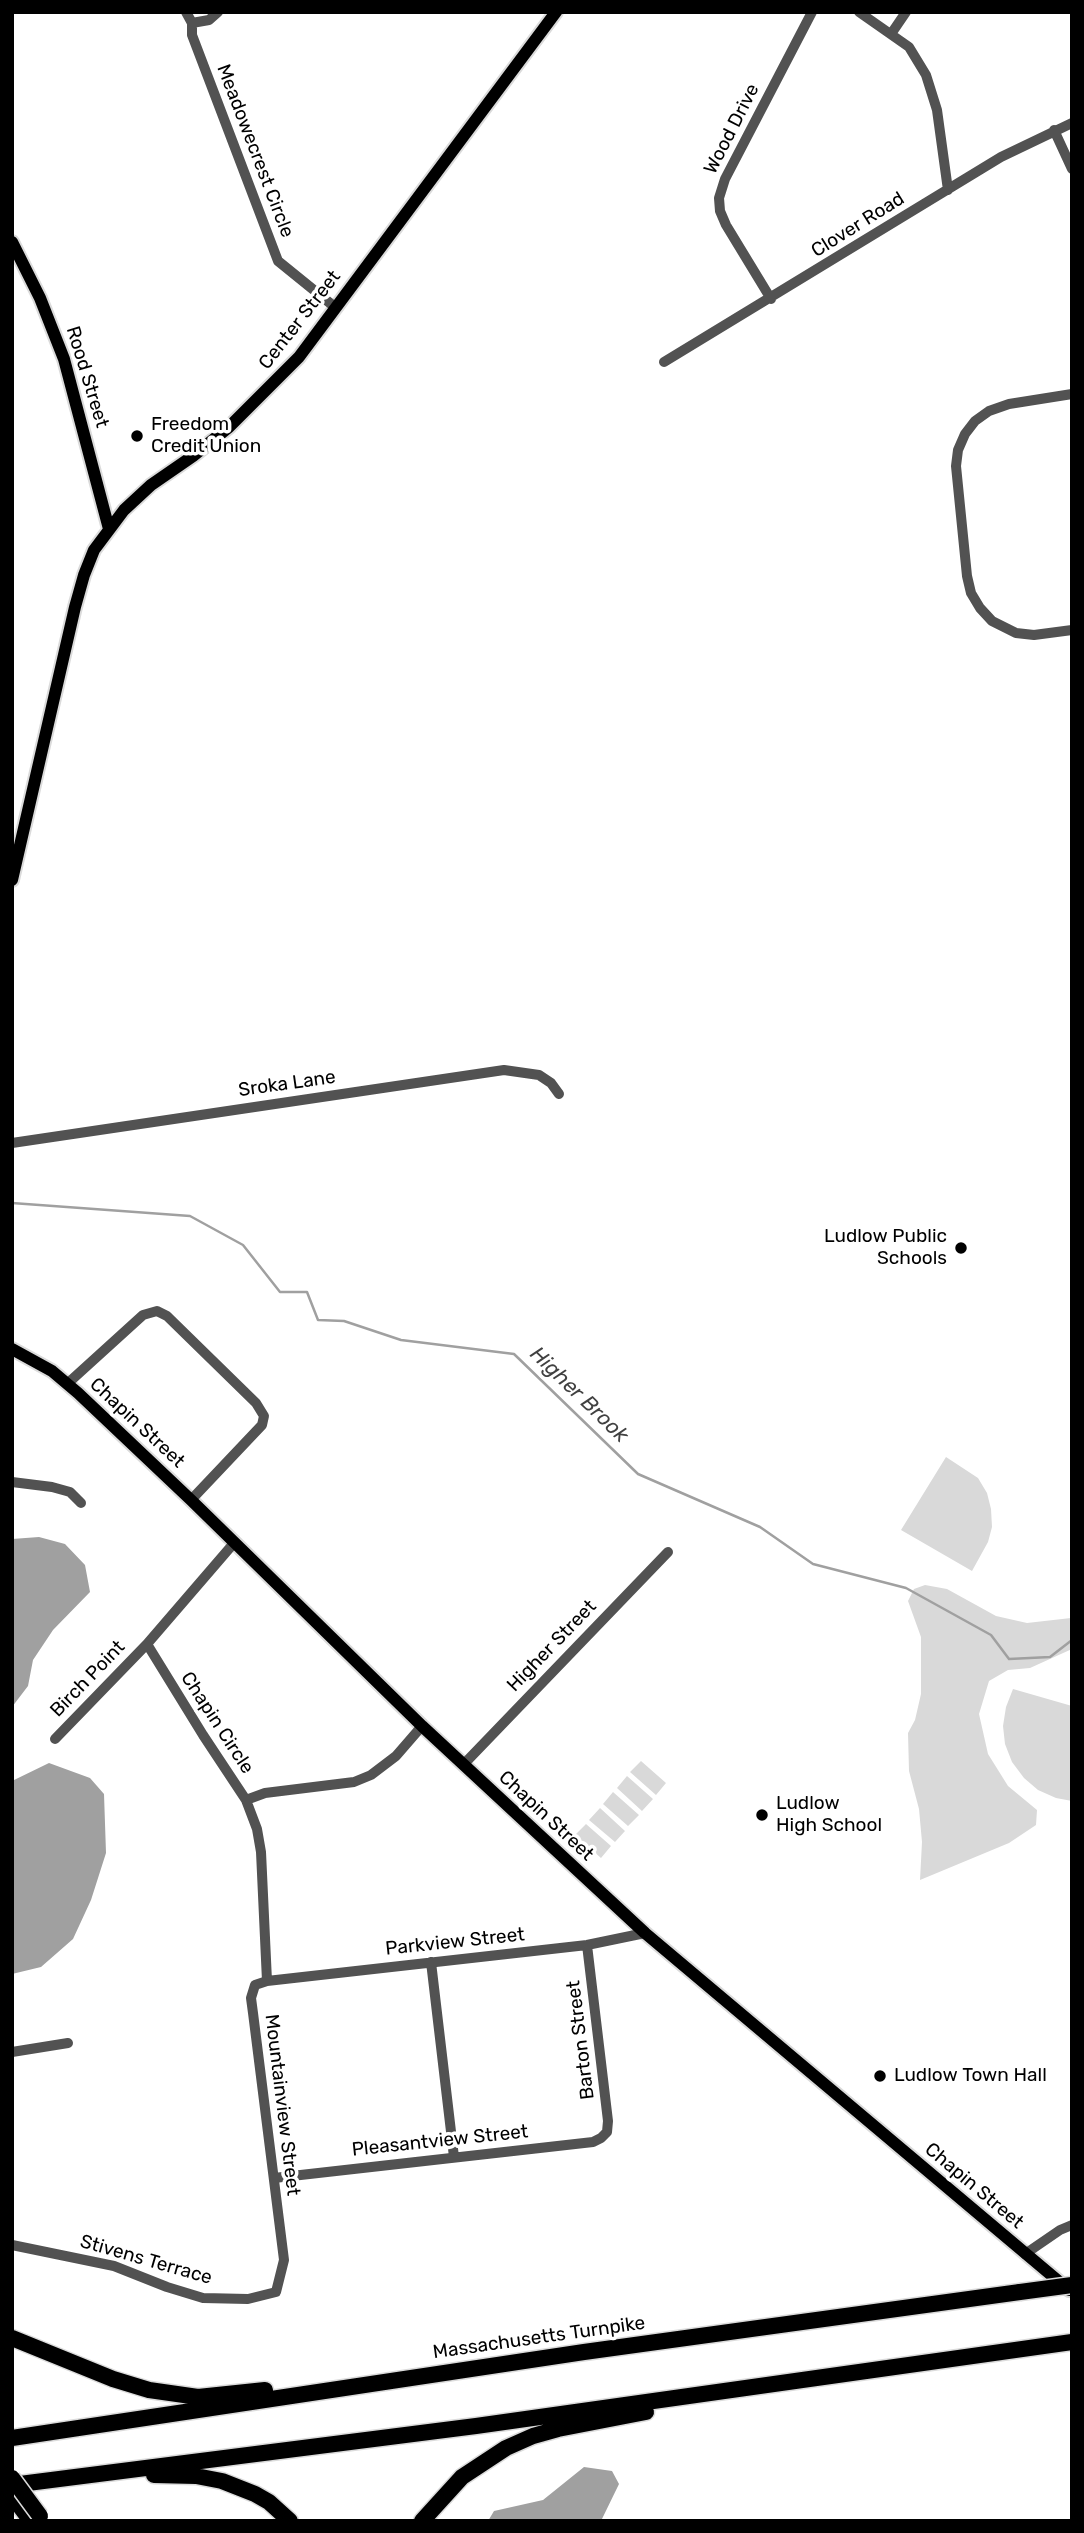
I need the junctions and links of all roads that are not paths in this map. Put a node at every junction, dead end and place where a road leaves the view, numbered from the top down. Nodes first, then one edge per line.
1 (186, 12) edge
2 (218, 12) edge
3 (556, 12) edge
4 (812, 12) edge
5 (859, 12) edge
6 (906, 12) edge
7 (192, 23) junction
8 (891, 34) junction
9 (1072, 123) edge
10 (1054, 130) junction
11 (1072, 169) edge
12 (948, 190) junction
13 (12, 242) edge
14 (771, 299) junction
15 (336, 308) junction
16 (664, 362) dead end
17 (1072, 394) edge
18 (110, 529) junction
19 (1072, 630) edge
20 (12, 880) edge
21 (559, 1094) dead end
22 (12, 1143) edge
23 (12, 1349) edge
24 (67, 1384) junction
25 (12, 1482) edge
26 (191, 1500) junction
27 (81, 1503) dead end
28 (234, 1543) junction
29 (668, 1552) dead end
30 (147, 1644) junction
31 (422, 1726) junction
32 (55, 1739) dead end
33 (463, 1765) junction
34 (246, 1800) junction
35 (645, 1933) junction
36 (587, 1945) junction
37 (431, 1962) junction
38 (267, 1981) junction
39 (68, 2043) dead end
40 (12, 2052) edge
41 (607, 2132) joint
42 (454, 2157) junction
43 (274, 2178) junction
44 (1072, 2225) edge
45 (12, 2245) edge
46 (1025, 2254) junction
47 (283, 2258) joint
48 (1072, 2285) edge
49 (1072, 2293) edge
50 (12, 2338) edge
51 (1065, 2343) edge
52 (838, 2375) junction
53 (428, 2376) junction
54 (12, 2438) edge
55 (12, 2478) edge
56 (57, 2480) junction
57 (12, 2485) edge
58 (12, 2496) edge
59 (36, 2519) edge
60 (290, 2521) edge
61 (422, 2521) edge

1 - 7 street, Meadowecrest Circle
2 - 7 street
3 - 15 main road, Center Street
4 - 14 street, Wood Drive
5 - 8 street
6 - 8 street
7 - 15 street, Meadowecrest Circle
8 - 12 street
9 - 10 street, Clover Road
10 - 11 street
10 - 12 street, Clover Road
12 - 14 street, Clover Road
13 - 18 main road, Rood Street
14 - 16 street, Clover Road
15 - 18 main road, Center Street
17 - 19 street
18 - 20 main road, Center Street
21 - 22 street, Sroka Lane
23 - 24 main road, Chapin Street
24 - 26 main road, Chapin Street
24 - 26 street
25 - 27 street
26 - 28 main road, Chapin Street
28 - 30 street
28 - 31 main road, Chapin Street
29 - 33 street, Higher Street
30 - 32 street, Birch Point
30 - 34 street, Chapin Circle
31 - 33 main road, Chapin Street
31 - 34 street, Chapin Circle
33 - 35 main road, Chapin Street
34 - 38 street
35 - 36 street, Parkview Street
35 - 46 main road, Chapin Street
36 - 37 street, Parkview Street
36 - 41 street, Barton Street
37 - 38 street, Parkview Street
37 - 42 street
38 - 43 street, Mountainview Street
39 - 40 street
41 - 42 street, Pleasantview Street
42 - 43 street, Pleasantview Street
43 - 47 street, Mountainview Street
44 - 46 street
45 - 47 street, Stivens Terrace
46 - 49 main road, Chapin Street
48 - 53 highway, Massachusetts Turnpike, bridge
50 - 53 highway
51 - 52 highway
52 - 56 highway
52 - 61 highway
53 - 54 highway, Massachusetts Turnpike
55 - 59 highway, bridge
56 - 57 highway
56 - 60 highway
58 - 59 highway

